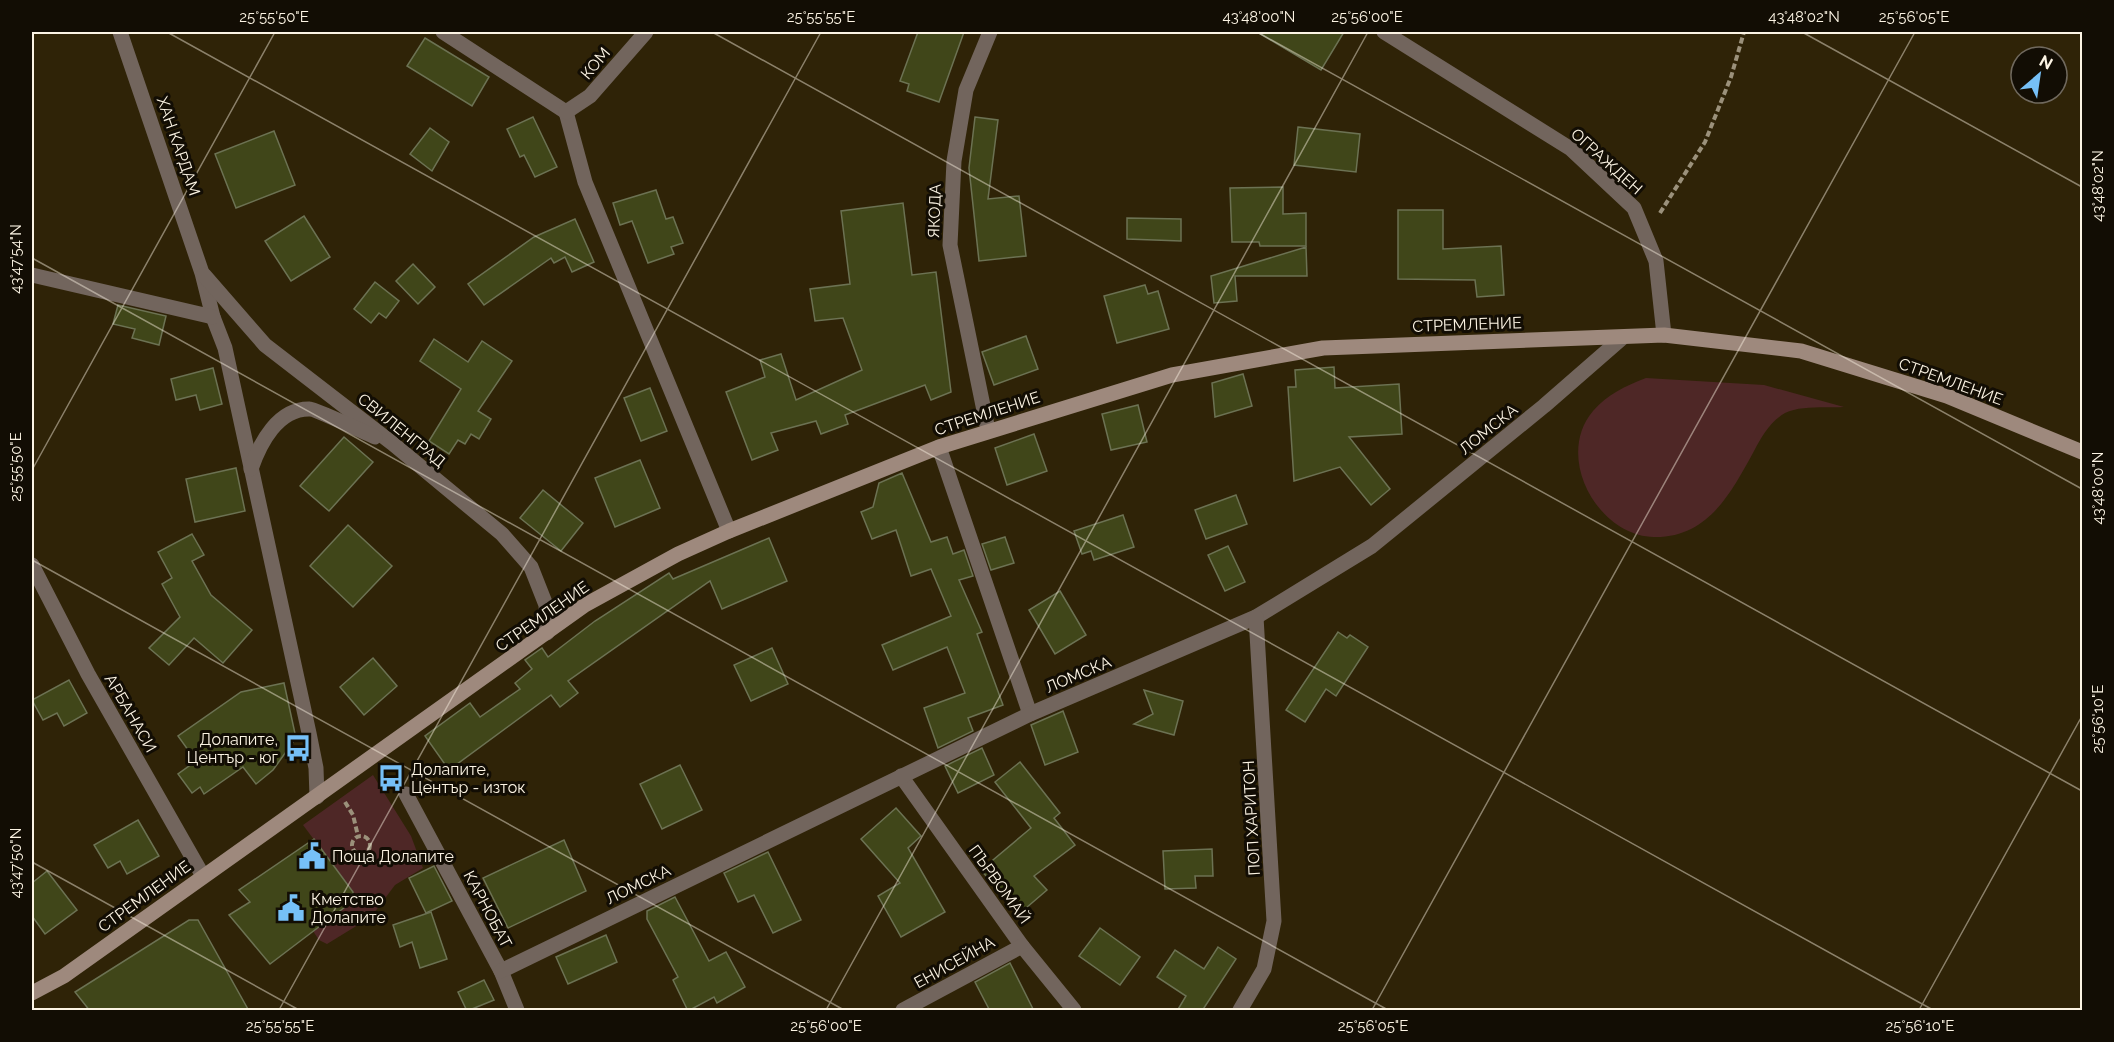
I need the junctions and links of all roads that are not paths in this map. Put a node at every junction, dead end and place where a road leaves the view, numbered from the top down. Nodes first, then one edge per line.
1 (120, 32) edge
2 (443, 32) edge
3 (646, 32) edge
4 (990, 32) edge
5 (1384, 32) edge
6 (566, 112) junction
7 (202, 273) junction
8 (32, 275) edge
9 (213, 317) junction
10 (1664, 335) junction
11 (1622, 338) junction
12 (988, 430) junction
13 (392, 443) junction
14 (939, 447) junction
15 (2082, 452) edge
16 (251, 469) junction
17 (729, 531) junction
18 (32, 565) edge
19 (1256, 617) junction
20 (547, 633) junction
21 (1030, 714) junction
22 (901, 776) junction
23 (406, 794) dead end
24 (316, 797) junction
25 (203, 876) junction
26 (1022, 946) junction
27 (501, 971) junction
28 (32, 993) edge
29 (517, 1011) edge
30 (903, 1011) edge
31 (1074, 1011) edge
32 (1240, 1011) edge

1 - 7 street, ХАН КАРДАМ
2 - 6 street
3 - 6 street, КОМ
4 - 12 street, ЯКОДА
5 - 10 street, ОГРАЖДЕН
6 - 17 street
7 - 9 street, ХАН КАРДАМ
7 - 13 street, СВИЛЕНГРАД
8 - 9 street
9 - 16 street, ХАН КАРДАМ
10 - 11 street, СТРЕМЛЕНИЕ
10 - 15 street, СТРЕМЛЕНИЕ
11 - 12 street, СТРЕМЛЕНИЕ
11 - 19 street, ЛОМСКА
12 - 14 street, СТРЕМЛЕНИЕ
13 - 16 street
13 - 20 street, СВИЛЕНГРАД
14 - 17 street, СТРЕМЛЕНИЕ
14 - 21 street
16 - 24 street, ХАН КАРДАМ
17 - 20 street, СТРЕМЛЕНИЕ
18 - 25 street, АРБАНАСИ
19 - 21 street, ЛОМСКА
19 - 32 street, ПОП ХАРИТОН
20 - 24 street, СТРЕМЛЕНИЕ
21 - 22 street, ЛОМСКА
22 - 26 street, ПЪРВОМАЙ
22 - 27 street, ЛОМСКА
23 - 27 street, КАРНОБАТ
24 - 25 street, СТРЕМЛЕНИЕ
25 - 28 street, СТРЕМЛЕНИЕ
26 - 30 street, ЕНИСЕЙНА
26 - 31 street, ПЪРВОМАЙ
27 - 29 street, КАРНОБАТ

